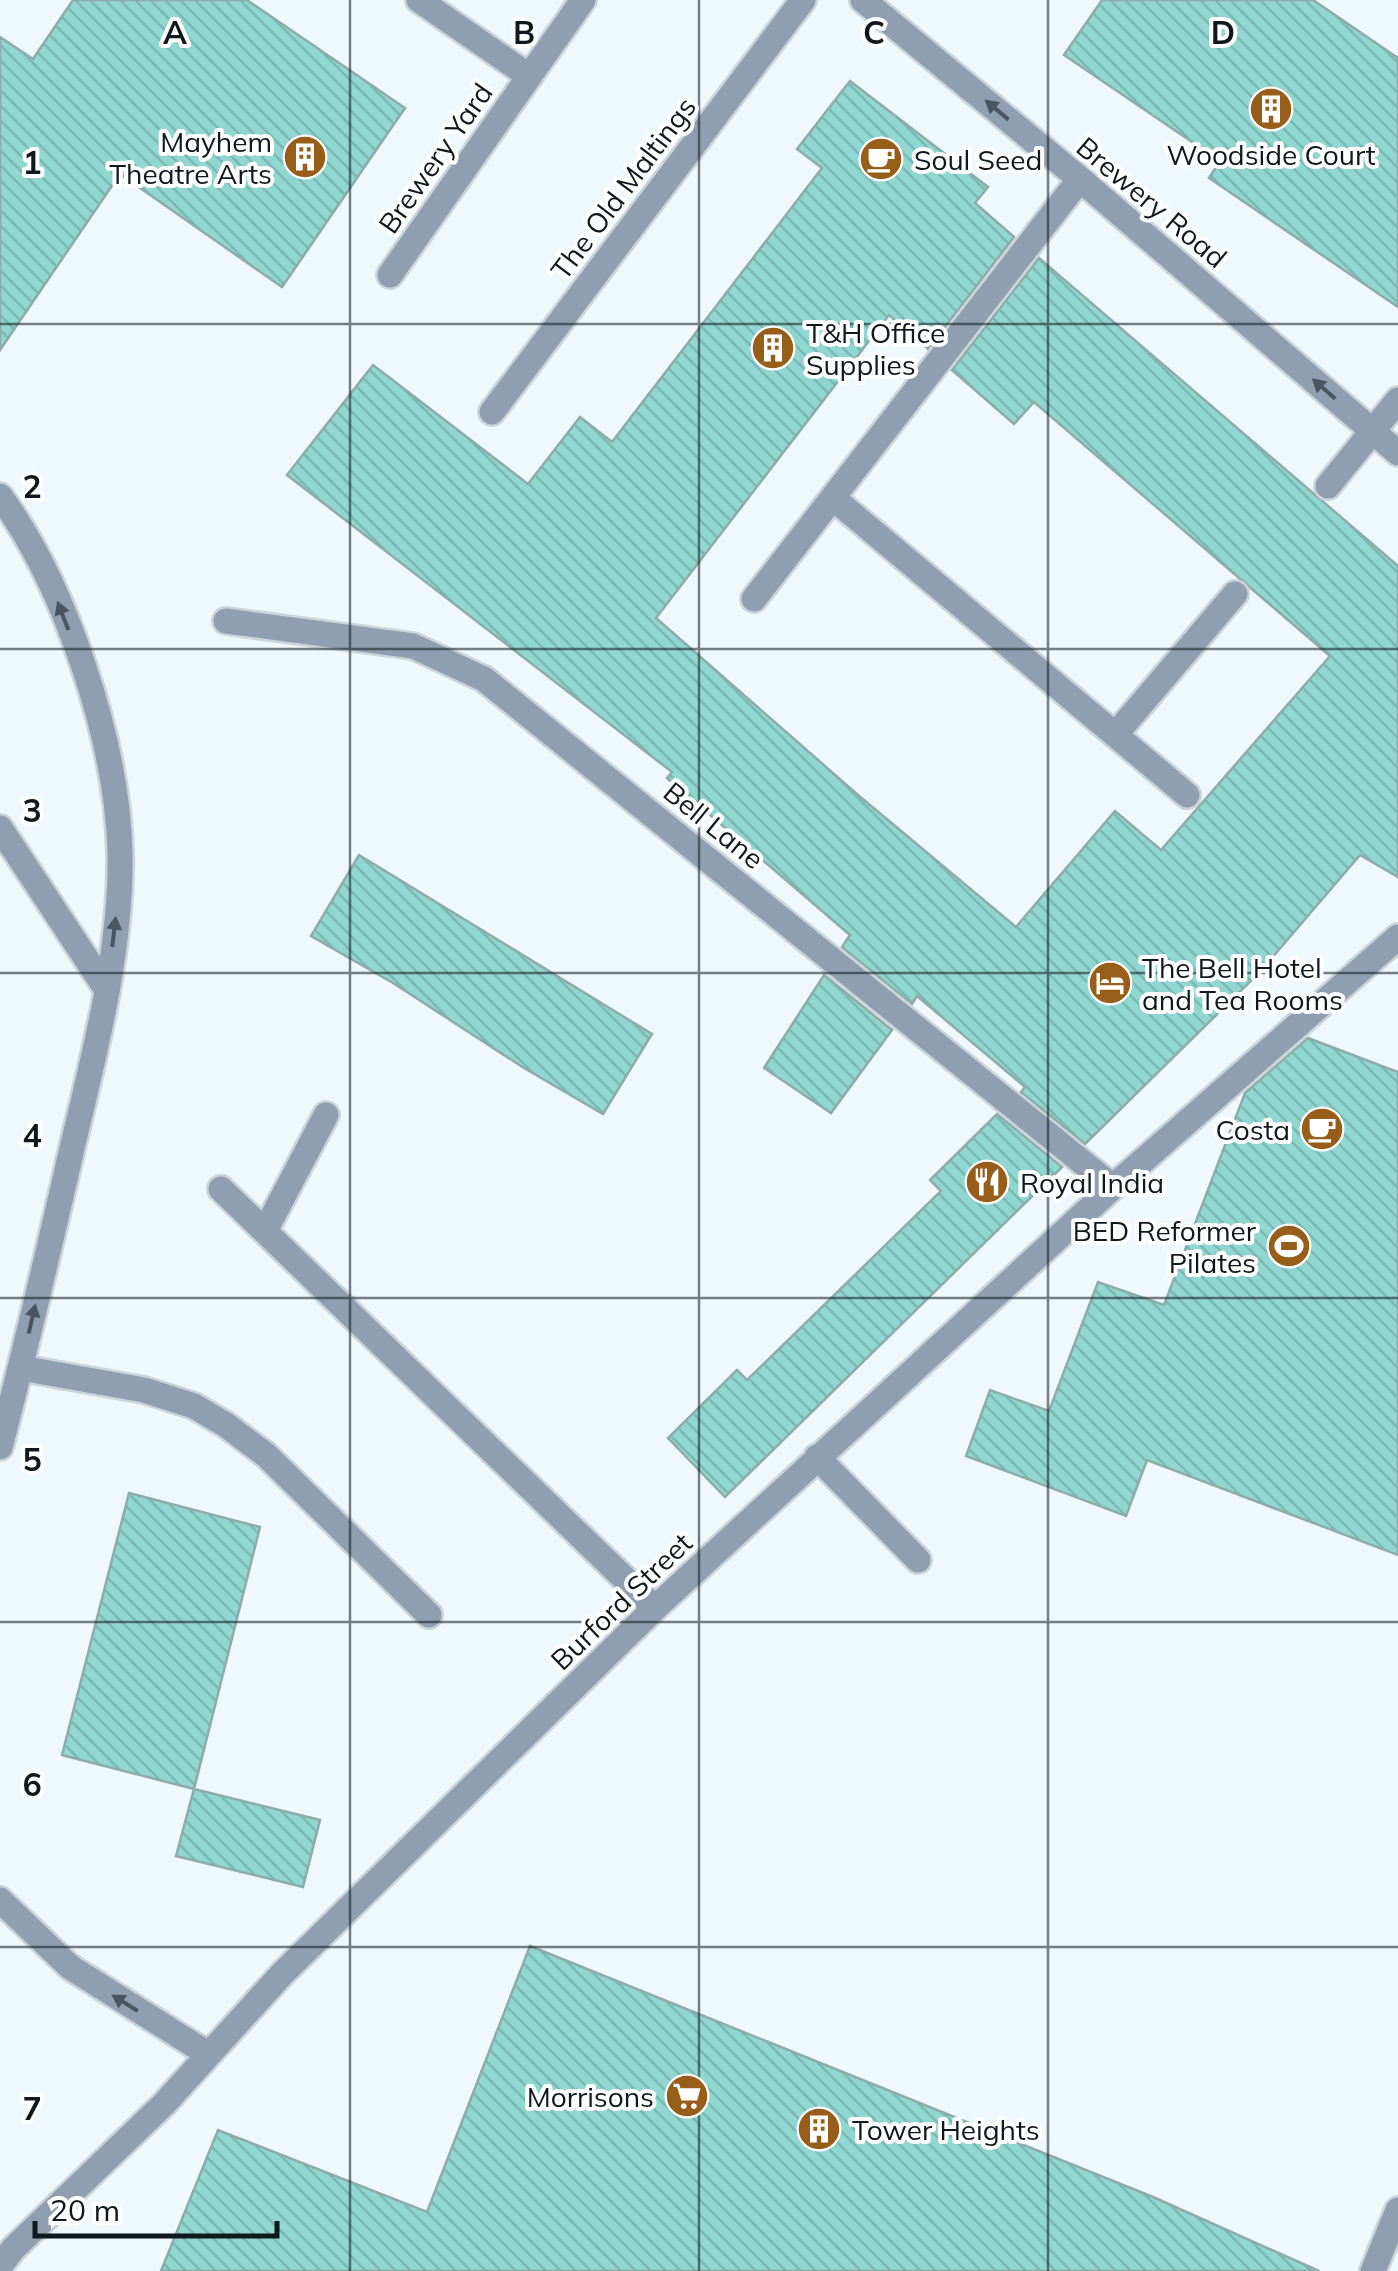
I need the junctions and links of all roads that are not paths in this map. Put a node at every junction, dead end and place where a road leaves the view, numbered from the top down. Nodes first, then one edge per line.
1 (420, 0) edge
2 (582, 0) edge
3 (802, 0) edge
4 (863, 0) edge
5 (529, 76) junction
6 (1080, 178) junction
7 (390, 275) dead end
8 (1398, 400) edge
9 (492, 412) dead end
10 (1374, 432) junction
11 (1398, 453) edge
12 (1328, 486) dead end
13 (0, 496) edge
14 (832, 498) junction
15 (1236, 594) dead end
16 (754, 600) dead end
17 (226, 621) dead end
18 (1116, 736) junction
19 (1188, 794) dead end
20 (0, 828) edge
21 (1398, 937) edge
22 (107, 990) junction
23 (326, 1115) dead end
24 (1113, 1186) junction
25 (221, 1189) dead end
26 (265, 1231) junction
27 (21, 1368) junction
28 (0, 1447) edge
29 (817, 1458) junction
30 (918, 1560) dead end
31 (654, 1608) junction
32 (430, 1615) dead end
33 (0, 1900) edge
34 (208, 2054) junction
35 (1398, 2210) edge
36 (0, 2266) edge
37 (1373, 2271) edge

1 - 5 street, Brewery Yard
2 - 5 street, Brewery Yard
3 - 9 street, The Old Maltings
6 -> 4 street, Brewery Road
5 - 7 street, Brewery Yard
10 -> 6 street, Brewery Road
6 - 14 street
8 - 10 street
10 - 11 street, Brewery Road
10 - 12 street
22 -> 13 street
14 - 16 street
14 - 18 street
15 - 18 street
17 - 24 street, Bell Lane
18 - 19 street
20 - 22 street
21 - 24 street, Burford Street
27 -> 22 street
23 - 26 street
24 - 29 street, Burford Street
25 - 26 street
26 - 31 street
27 - 28 street
27 - 32 street
29 - 30 street
29 - 31 street, Burford Street
31 - 34 street, Burford Street
34 -> 33 street
34 - 36 street, Burford Street
35 - 37 street

